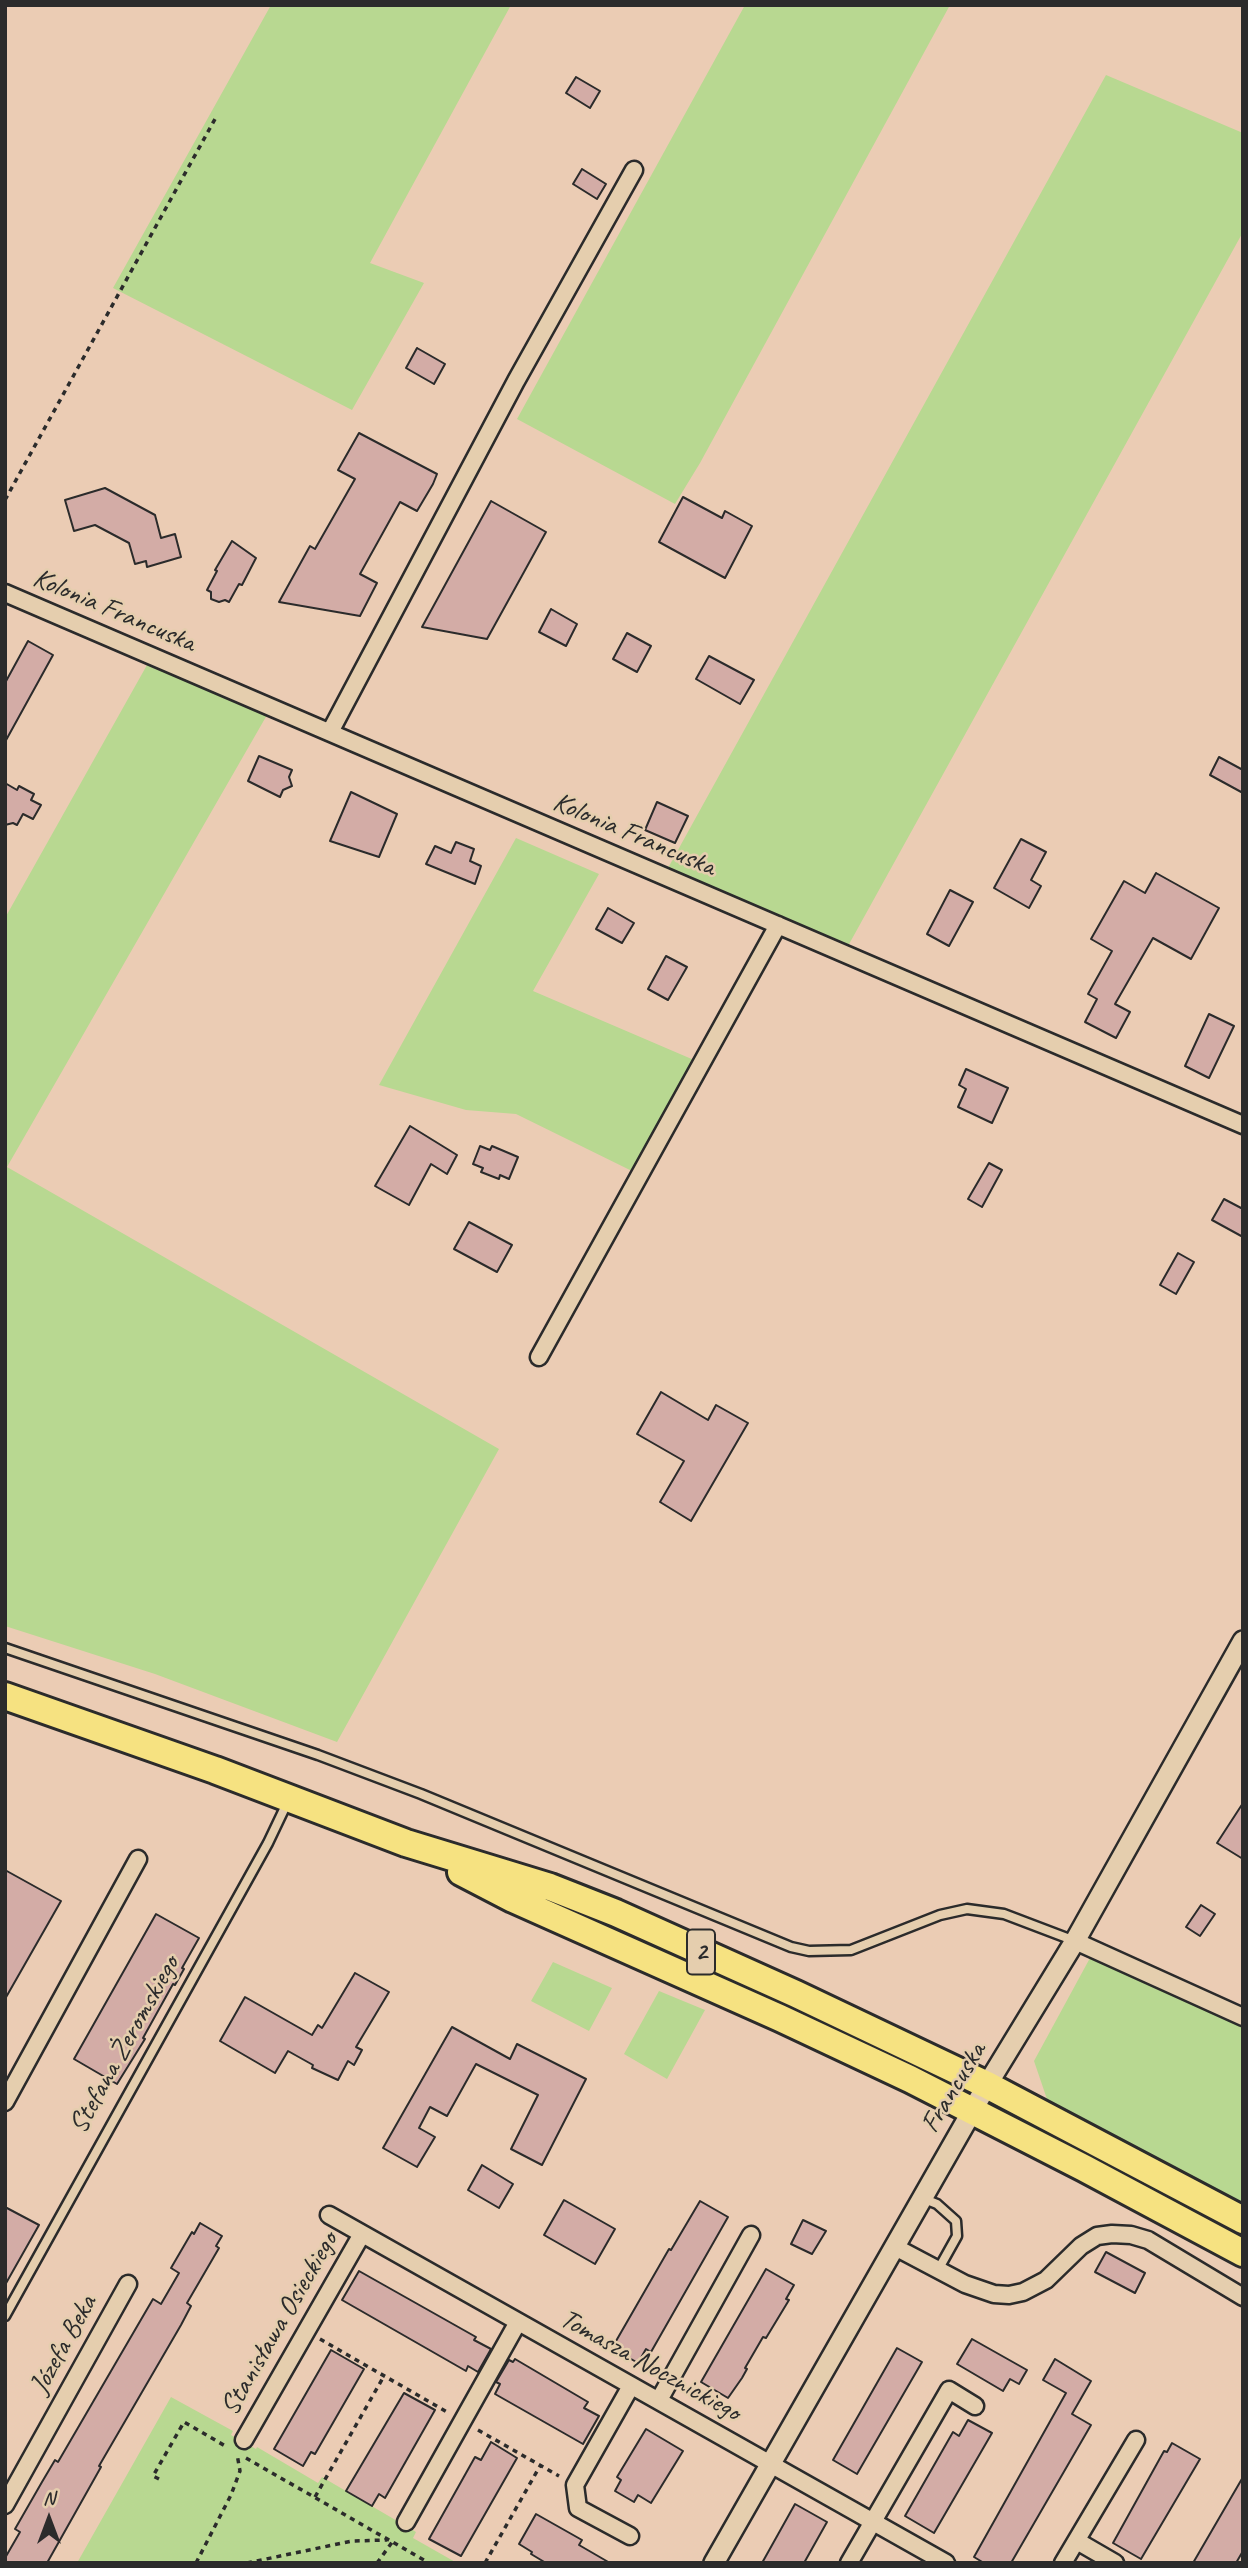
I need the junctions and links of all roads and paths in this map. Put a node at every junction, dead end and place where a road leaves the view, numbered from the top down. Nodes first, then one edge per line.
1 (215, 119) dead end
2 (634, 170) dead end
3 (5, 499) edge
4 (5, 593) edge
5 (330, 732) junction
6 (778, 925) junction
7 (1243, 1125) edge
8 (539, 1357) dead end
9 (1243, 1641) edge
10 (5, 1648) edge
11 (5, 1696) edge
12 (290, 1798) junction
13 (406, 1843) junction
14 (138, 1859) dead end
15 (1075, 1941) junction
16 (1243, 2017) edge
17 (11, 2078) edge
18 (987, 2084) junction
19 (5, 2102) edge
20 (972, 2110) junction
21 (922, 2198) junction
22 (329, 2215) dead end
23 (1243, 2220) edge
24 (362, 2234) junction
25 (751, 2235) dead end
26 (895, 2247) junction
27 (1243, 2253) edge
28 (938, 2270) junction
29 (128, 2284) dead end
30 (1243, 2297) edge
31 (5, 2316) edge
32 (518, 2322) junction
33 (306, 2331) junction
34 (384, 2376) junction
35 (631, 2386) junction
36 (659, 2400) junction
37 (975, 2406) dead end
38 (462, 2421) junction
39 (1136, 2441) dead end
40 (241, 2446) junction
41 (772, 2463) junction
42 (540, 2466) junction
43 (159, 2479) dead end
44 (575, 2485) junction
45 (315, 2497) junction
46 (5, 2505) edge
47 (872, 2520) junction
48 (406, 2522) dead end
49 (630, 2536) dead end
50 (393, 2541) junction
51 (1077, 2541) junction
52 (196, 2563) edge
53 (247, 2563) edge
54 (377, 2563) edge
55 (429, 2563) edge
56 (485, 2563) edge
57 (713, 2563) edge
58 (849, 2563) edge
59 (946, 2563) edge
60 (1063, 2563) edge
61 (1115, 2563) edge

1 - 3 path
2 - 5 street
4 - 5 street, Kolonia Francuska
5 - 6 street, Kolonia Francuska
6 - 7 street, Kolonia Francuska
6 - 8 street
9 - 15 street, Francuska
10 - 15 lane
11 - 12 highway, 2
12 - 13 highway, 2
12 - 31 lane, Stefana Żeromskiego
13 - 18 highway, 2
13 - 20 highway, 2
14 - 17 street
15 - 16 street
15 - 18 street, Francuska
17 - 19 street
18 - 20 street, Francuska
18 - 23 highway, 2
20 - 21 street, Francuska
20 - 27 highway, 2
21 - 26 street, Francuska
21 - 28 lane
22 - 24 street, Tomasza Nocznickiego
24 - 32 street, Tomasza Nocznickiego
24 - 33 street, Stanisława Osieckiego
25 - 36 street
26 - 28 street
26 - 41 street, Francuska
28 - 30 street
29 - 46 street, Józefa Beka
32 - 35 street, Tomasza Nocznickiego
32 - 38 street
33 - 34 path
33 - 40 street, Stanisława Osieckiego
34 - 38 path
34 - 45 path
35 - 36 street, Tomasza Nocznickiego
35 - 44 street
36 - 41 street, Tomasza Nocznickiego
37 - 47 street
38 - 42 path
38 - 48 street
39 - 51 street
40 - 43 path
40 - 45 path
40 - 52 path
41 - 47 street, Tomasza Nocznickiego
41 - 57 street, Francuska
42 - 44 path
42 - 56 path
44 - 49 street
45 - 50 path
47 - 58 street
47 - 59 street, Tomasza Nocznickiego
50 - 53 path
50 - 54 path
50 - 55 path
51 - 60 street
51 - 61 street

